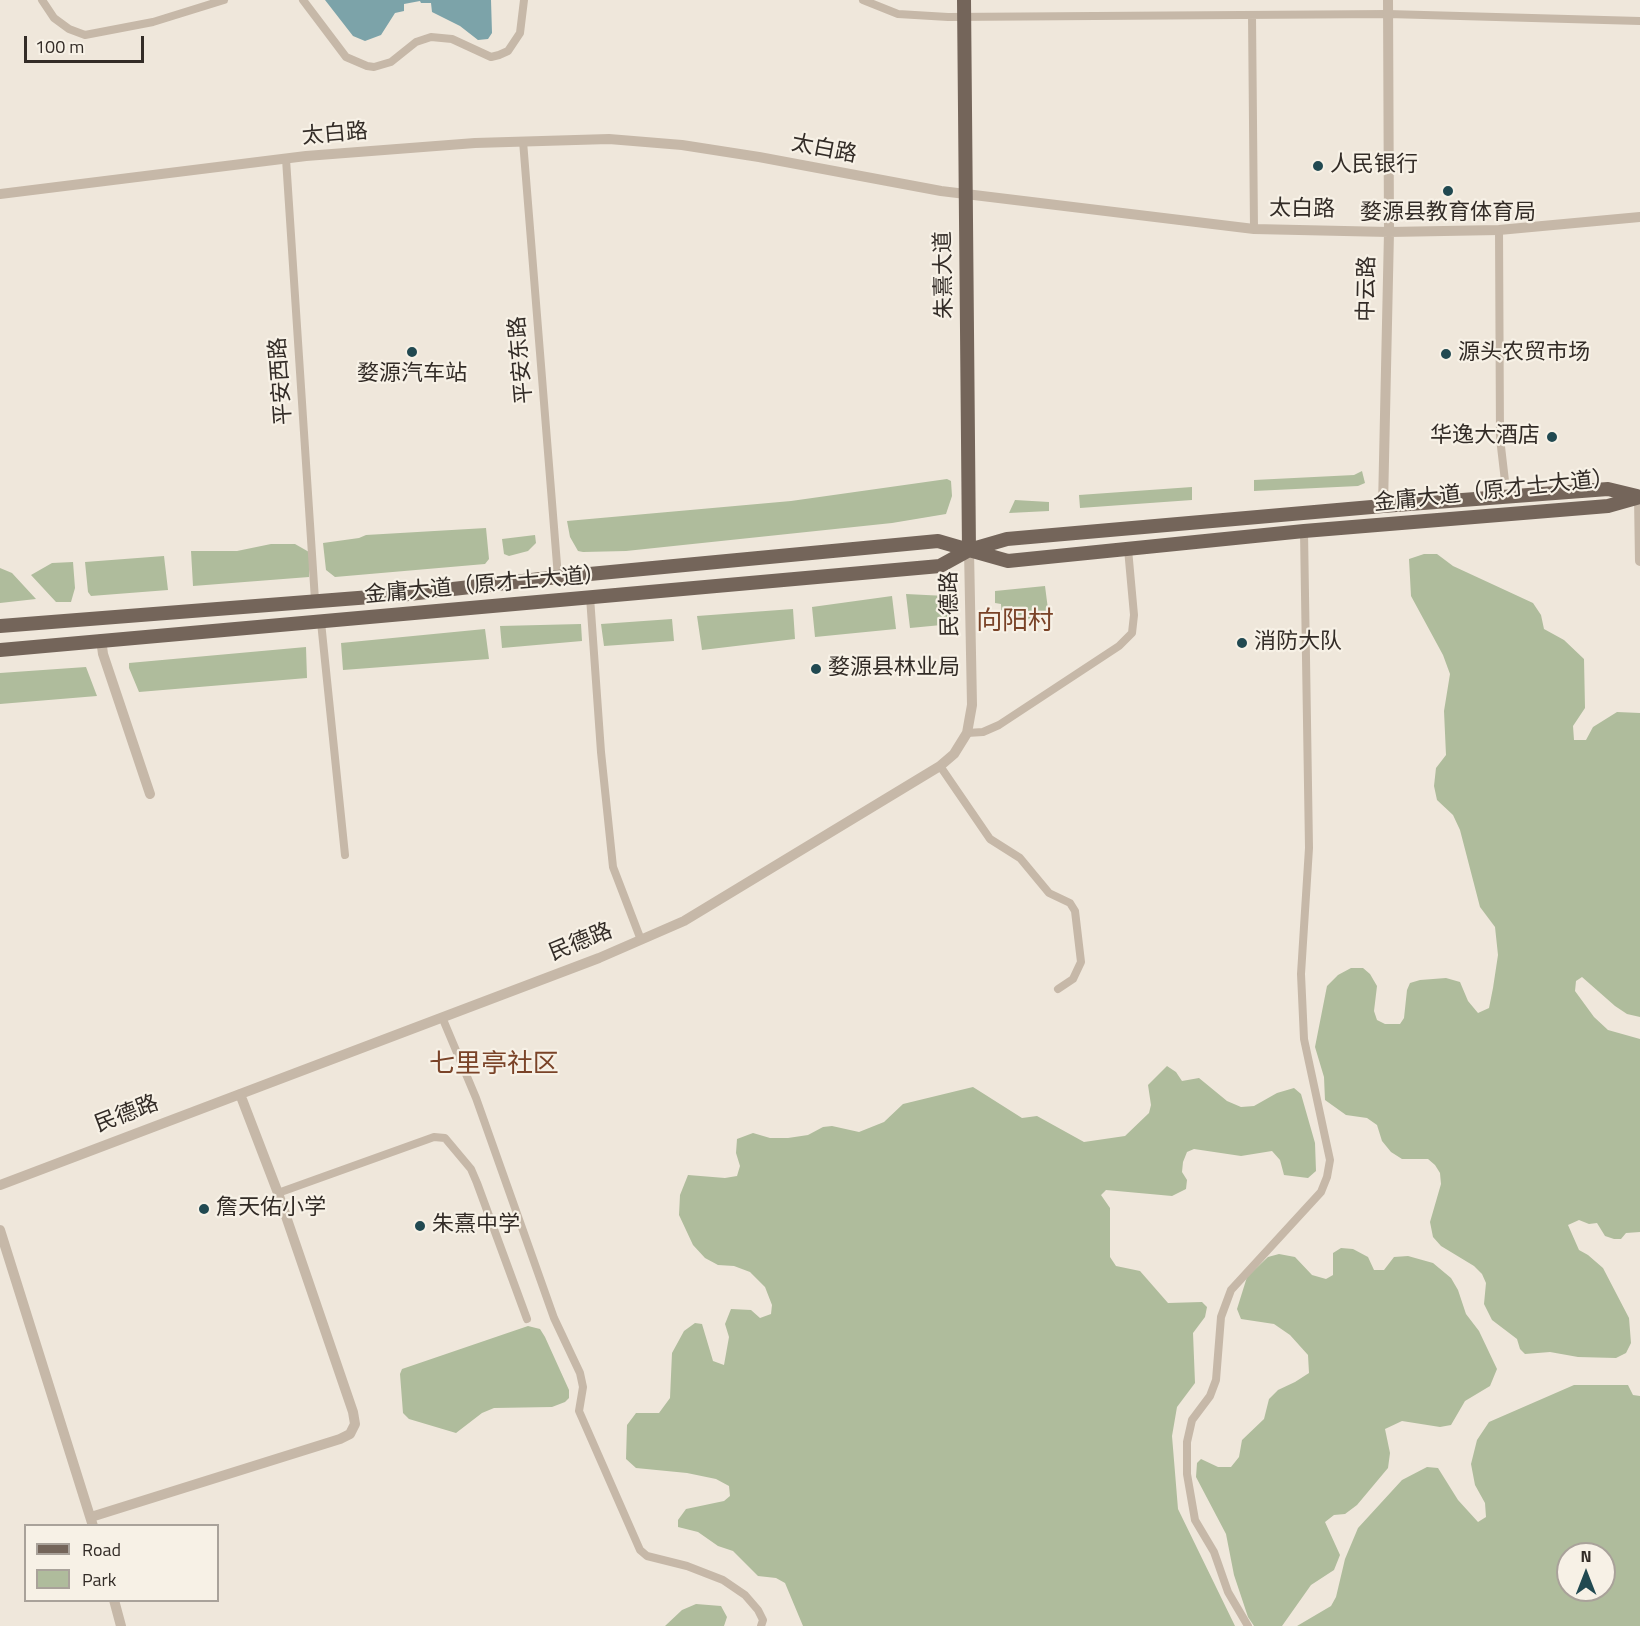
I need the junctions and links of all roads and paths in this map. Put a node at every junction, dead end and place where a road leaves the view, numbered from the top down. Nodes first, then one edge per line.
1 (42, 0) edge
2 (224, 0) edge
3 (303, 0) edge
4 (524, 0) edge
5 (863, 0) edge
6 (964, 0) edge
7 (1388, 0) edge
8 (1388, 14) junction
9 (1252, 15) junction
10 (964, 16) junction
11 (1640, 21) edge
12 (523, 141) junction
13 (286, 159) junction
14 (965, 193) junction
15 (0, 194) edge
16 (1640, 217) edge
17 (1254, 229) junction
18 (1499, 230) junction
19 (1389, 232) junction
20 (1505, 481) dead end
21 (1640, 497) edge
22 (1383, 506) junction
23 (1304, 531) junction
24 (1128, 549) junction
25 (969, 550) junction
26 (1640, 561) edge
27 (558, 577) junction
28 (590, 597) junction
29 (315, 600) junction
30 (321, 622) junction
31 (0, 626) edge
32 (101, 639) junction
33 (0, 650) edge
34 (967, 733) junction
35 (940, 766) junction
36 (150, 795) dead end
37 (345, 855) dead end
38 (641, 940) junction
39 (1058, 989) dead end
40 (442, 1017) junction
41 (240, 1094) junction
42 (0, 1185) edge
43 (278, 1193) junction
44 (0, 1230) edge
45 (527, 1319) dead end
46 (92, 1521) edge
47 (115, 1602) edge
48 (121, 1626) edge
49 (761, 1626) edge
50 (1248, 1626) edge

1 - 2 street
3 - 4 street
5 - 10 street
6 - 10 main road, 朱熹大道
7 - 8 street, 中云路
8 - 9 street
8 - 11 street
8 - 19 street, 中云路
9 - 10 street
9 - 17 street
10 - 14 main road, 朱熹大道
12 - 13 street, 太白路
12 - 14 street, 太白路
12 - 27 street, 平安东路
13 - 15 street, 太白路
13 - 29 street, 平安西路
14 - 17 street, 太白路
14 - 25 main road, 朱熹大道
16 - 18 street, 太白路
17 - 19 street, 太白路
18 - 19 street, 太白路
18 - 20 street
19 - 22 street, 中云路
21 - 22 main road, 金庸大道（原才士大道）
21 - 23 main road, 金庸大道（原才士大道）
21 - 26 street
22 - 25 main road, 金庸大道（原才士大道）
23 - 24 main road, 金庸大道（原才士大道）
23 - 50 street
24 - 25 main road, 金庸大道（原才士大道）
24 - 34 street
25 - 27 main road, 金庸大道（原才士大道）
25 - 28 main road, 金庸大道（原才士大道）
25 - 34 street, 民德路
27 - 29 main road, 金庸大道（原才士大道）
28 - 30 main road, 金庸大道（原才士大道）
28 - 38 street
29 - 31 main road, 金庸大道（原才士大道）
30 - 32 main road, 金庸大道（原才士大道）
30 - 37 street
32 - 33 main road, 金庸大道（原才士大道）
32 - 36 street
34 - 35 street, 民德路
35 - 38 street, 民德路
35 - 39 street
38 - 40 street, 民德路
40 - 41 street, 民德路
40 - 49 street
41 - 42 street, 民德路
41 - 43 street
43 - 45 street
43 - 46 street
44 - 46 street
47 - 48 street

